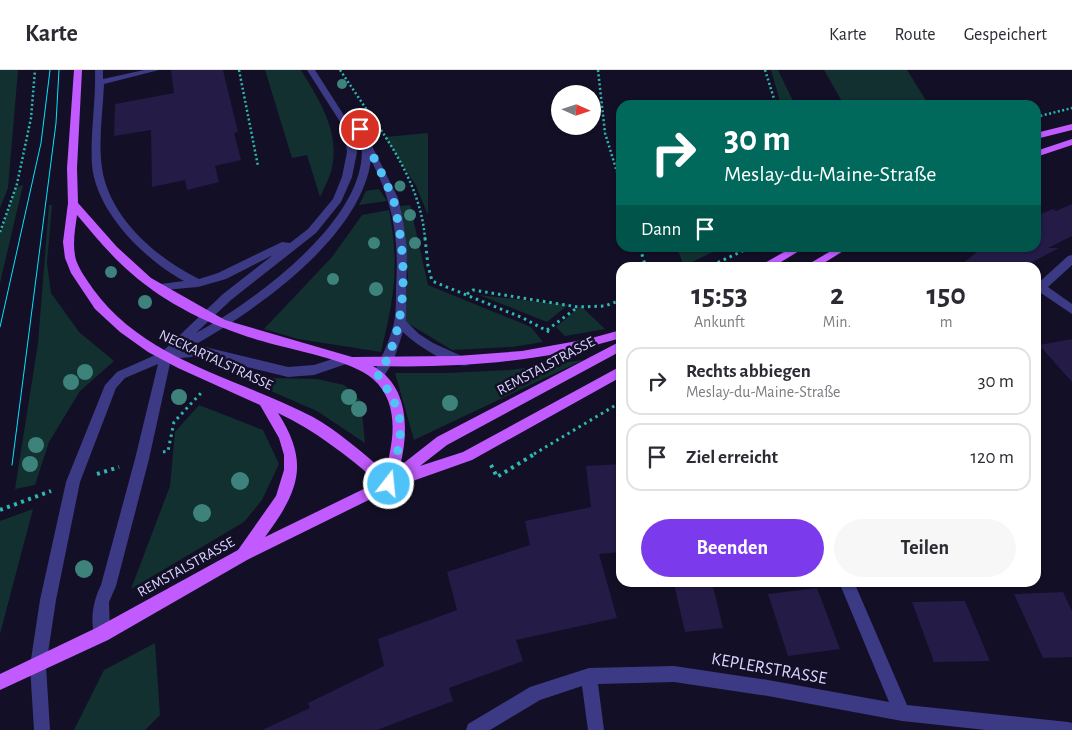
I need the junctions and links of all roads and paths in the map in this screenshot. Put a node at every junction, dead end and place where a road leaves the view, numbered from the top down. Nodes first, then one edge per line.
1 (35, 70) edge
2 (78, 70) edge
3 (99, 70) edge
4 (155, 70) edge
5 (239, 70) edge
6 (311, 70) edge
7 (598, 70) edge
8 (766, 70) edge
9 (100, 82) junction
10 (775, 100) edge
11 (1072, 108) edge
12 (1041, 116) edge
13 (343, 119) junction
14 (1072, 126) edge
15 (1041, 135) edge
16 (1072, 142) edge
17 (367, 144) junction
18 (1041, 152) edge
19 (258, 166) dead end
20 (616, 169) edge
21 (416, 200) dead end
22 (73, 204) junction
23 (312, 231) junction
24 (0, 232) edge
25 (741, 252) edge
26 (791, 252) edge
27 (836, 252) edge
28 (1072, 260) edge
29 (719, 262) edge
30 (772, 262) edge
31 (817, 262) edge
32 (198, 283) junction
33 (1041, 286) edge
34 (157, 288) junction
35 (1041, 291) edge
36 (466, 294) junction
37 (616, 302) edge
38 (578, 306) junction
39 (1072, 310) edge
40 (207, 315) junction
41 (400, 322) junction
42 (224, 324) junction
43 (547, 330) junction
44 (616, 336) edge
45 (556, 339) dead end
46 (616, 349) edge
47 (166, 355) junction
48 (345, 360) junction
49 (387, 362) junction
50 (464, 362) junction
51 (616, 374) edge
52 (378, 376) junction
53 (264, 400) junction
54 (616, 405) edge
55 (498, 461) dead end
56 (122, 466) dead end
57 (73, 482) junction
58 (389, 484) junction
59 (0, 510) edge
60 (242, 555) junction
61 (848, 587) edge
62 (102, 634) junction
63 (38, 666) junction
64 (589, 676) junction
65 (0, 682) edge
66 (902, 713) junction
67 (42, 730) edge
68 (474, 730) edge
69 (596, 730) edge
70 (1068, 730) edge

1 - 24 path
2 - 22 main road, NECKARTALSTRASSE
3 - 9 street
4 - 9 street
5 - 19 path
6 - 13 street
7 - 20 path
8 - 10 path
9 - 32 street
11 - 12 path
13 - 17 street
13 - 23 street
14 - 15 main road
16 - 18 main road
17 - 41 street
17 - 42 street
21 - 36 path
22 - 34 main road
22 - 47 main road, NECKARTALSTRASSE
23 - 32 street
23 - 40 street
25 - 29 path
26 - 30 main road
27 - 31 main road
28 - 33 street
32 - 34 street
34 - 40 main road
35 - 39 street
36 - 38 path
36 - 43 path
37 - 38 path
38 - 43 path
40 - 42 main road
40 - 47 street
41 - 49 street
41 - 50 street
42 - 47 street
42 - 48 main road
43 - 45 path
44 - 50 main road
46 - 58 main road, REMSTALSTRASSE
47 - 48 street
47 - 53 main road, NECKARTALSTRASSE
47 - 57 street
47 - 62 street
48 - 49 main road
48 - 52 main road
49 - 50 main road
49 - 52 street
51 - 58 main road, REMSTALSTRASSE
52 - 58 main road
53 - 58 main road, NECKARTALSTRASSE
53 - 60 main road
54 - 55 path
56 - 57 path
57 - 59 path
57 - 63 street
58 - 60 main road, REMSTALSTRASSE
60 - 62 main road, REMSTALSTRASSE
61 - 66 street
62 - 63 main road, REMSTALSTRASSE
63 - 65 main road, REMSTALSTRASSE
63 - 67 street
64 - 66 street, KEPLERSTRASSE
64 - 68 street, KEPLERSTRASSE
64 - 69 street
66 - 70 street, KEPLERSTRASSE

